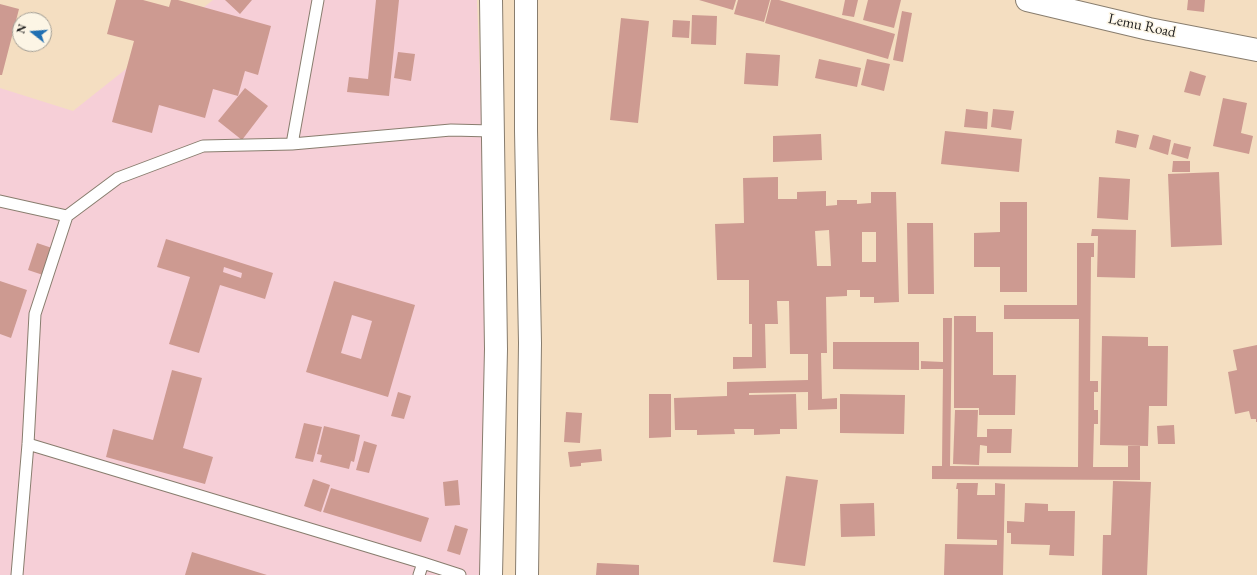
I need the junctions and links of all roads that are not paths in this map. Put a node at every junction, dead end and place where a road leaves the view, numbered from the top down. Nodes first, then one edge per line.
1 (318, 0) edge
2 (491, 0) edge
3 (526, 0) edge
4 (1027, 0) edge
5 (1257, 50) edge
6 (492, 131) junction
7 (292, 144) junction
8 (0, 201) edge
9 (67, 216) junction
10 (28, 444) junction
11 (422, 563) junction
12 (17, 575) edge
13 (419, 575) edge
14 (460, 575) edge
15 (491, 575) edge
16 (527, 575) edge

1 - 7 lane
2 - 6 street
3 - 16 street
4 - 5 street, Lemu Road
6 - 7 lane
6 - 15 street
7 - 9 lane
8 - 9 lane
9 - 10 lane
10 - 11 lane
10 - 12 lane
11 - 13 lane
11 - 14 lane

